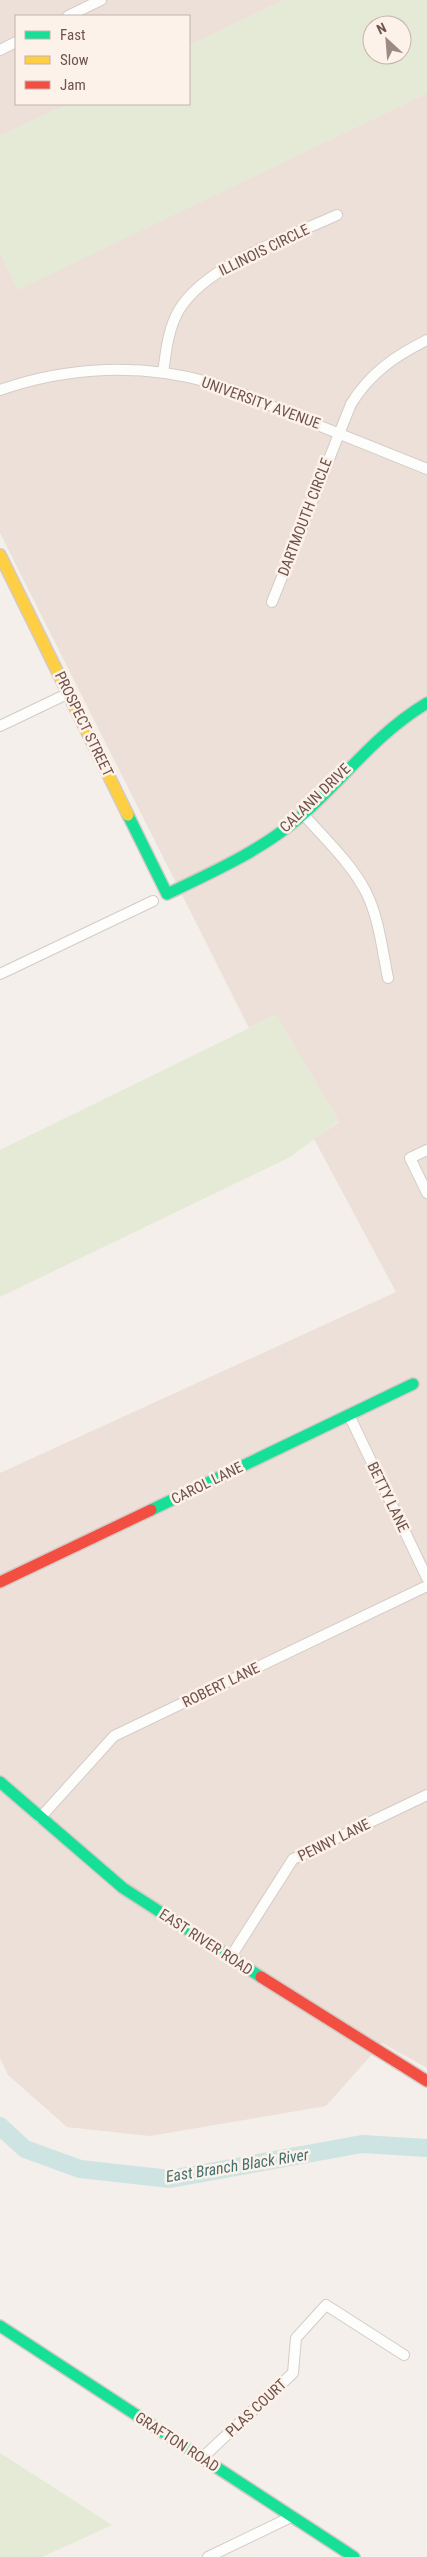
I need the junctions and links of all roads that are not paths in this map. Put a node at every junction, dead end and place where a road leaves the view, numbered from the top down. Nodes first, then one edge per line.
1 (100, 0) edge
2 (70, 15) edge
3 (15, 42) edge
4 (0, 50) edge
5 (337, 215) dead end
6 (427, 340) edge
7 (163, 372) junction
8 (0, 390) edge
9 (338, 433) junction
10 (427, 469) edge
11 (0, 557) edge
12 (272, 602) dead end
13 (69, 693) junction
14 (427, 703) edge
15 (0, 726) edge
16 (303, 814) junction
17 (168, 894) joint
18 (153, 901) dead end
19 (0, 974) edge
20 (388, 978) dead end
21 (427, 1150) edge
22 (427, 1193) edge
23 (413, 1384) dead end
24 (349, 1415) junction
25 (427, 1578) edge
26 (0, 1582) edge
27 (427, 1586) edge
28 (0, 1782) edge
29 (427, 1795) edge
30 (40, 1818) junction
31 (230, 1958) junction
32 (427, 2081) edge
33 (0, 2326) edge
34 (404, 2355) dead end
35 (202, 2458) junction
36 (292, 2517) junction
37 (208, 2557) edge
38 (354, 2557) edge

1 - 2 street
3 - 4 street
5 - 7 street, ILLINOIS CIRCLE
6 - 9 street, DARTMOUTH CIRCLE
7 - 8 street, UNIVERSITY AVENUE
7 - 9 street, UNIVERSITY AVENUE
9 - 10 street, UNIVERSITY AVENUE
9 - 12 street, DARTMOUTH CIRCLE
11 - 13 street, PROSPECT STREET
13 - 15 street
13 - 17 street, PROSPECT STREET
14 - 16 street, CALANN DRIVE
16 - 17 street, CALANN DRIVE
16 - 20 street
18 - 19 street
21 - 22 street
23 - 24 street, CAROL LANE
24 - 25 street, BETTY LANE
24 - 26 street, CAROL LANE
27 - 30 street, ROBERT LANE
28 - 30 street, EAST RIVER ROAD
29 - 31 street, PENNY LANE
30 - 31 street, EAST RIVER ROAD
31 - 32 street, EAST RIVER ROAD
33 - 35 street, GRAFTON ROAD
34 - 35 street, PLAS COURT
35 - 36 street, GRAFTON ROAD
36 - 37 street
36 - 38 street, GRAFTON ROAD

